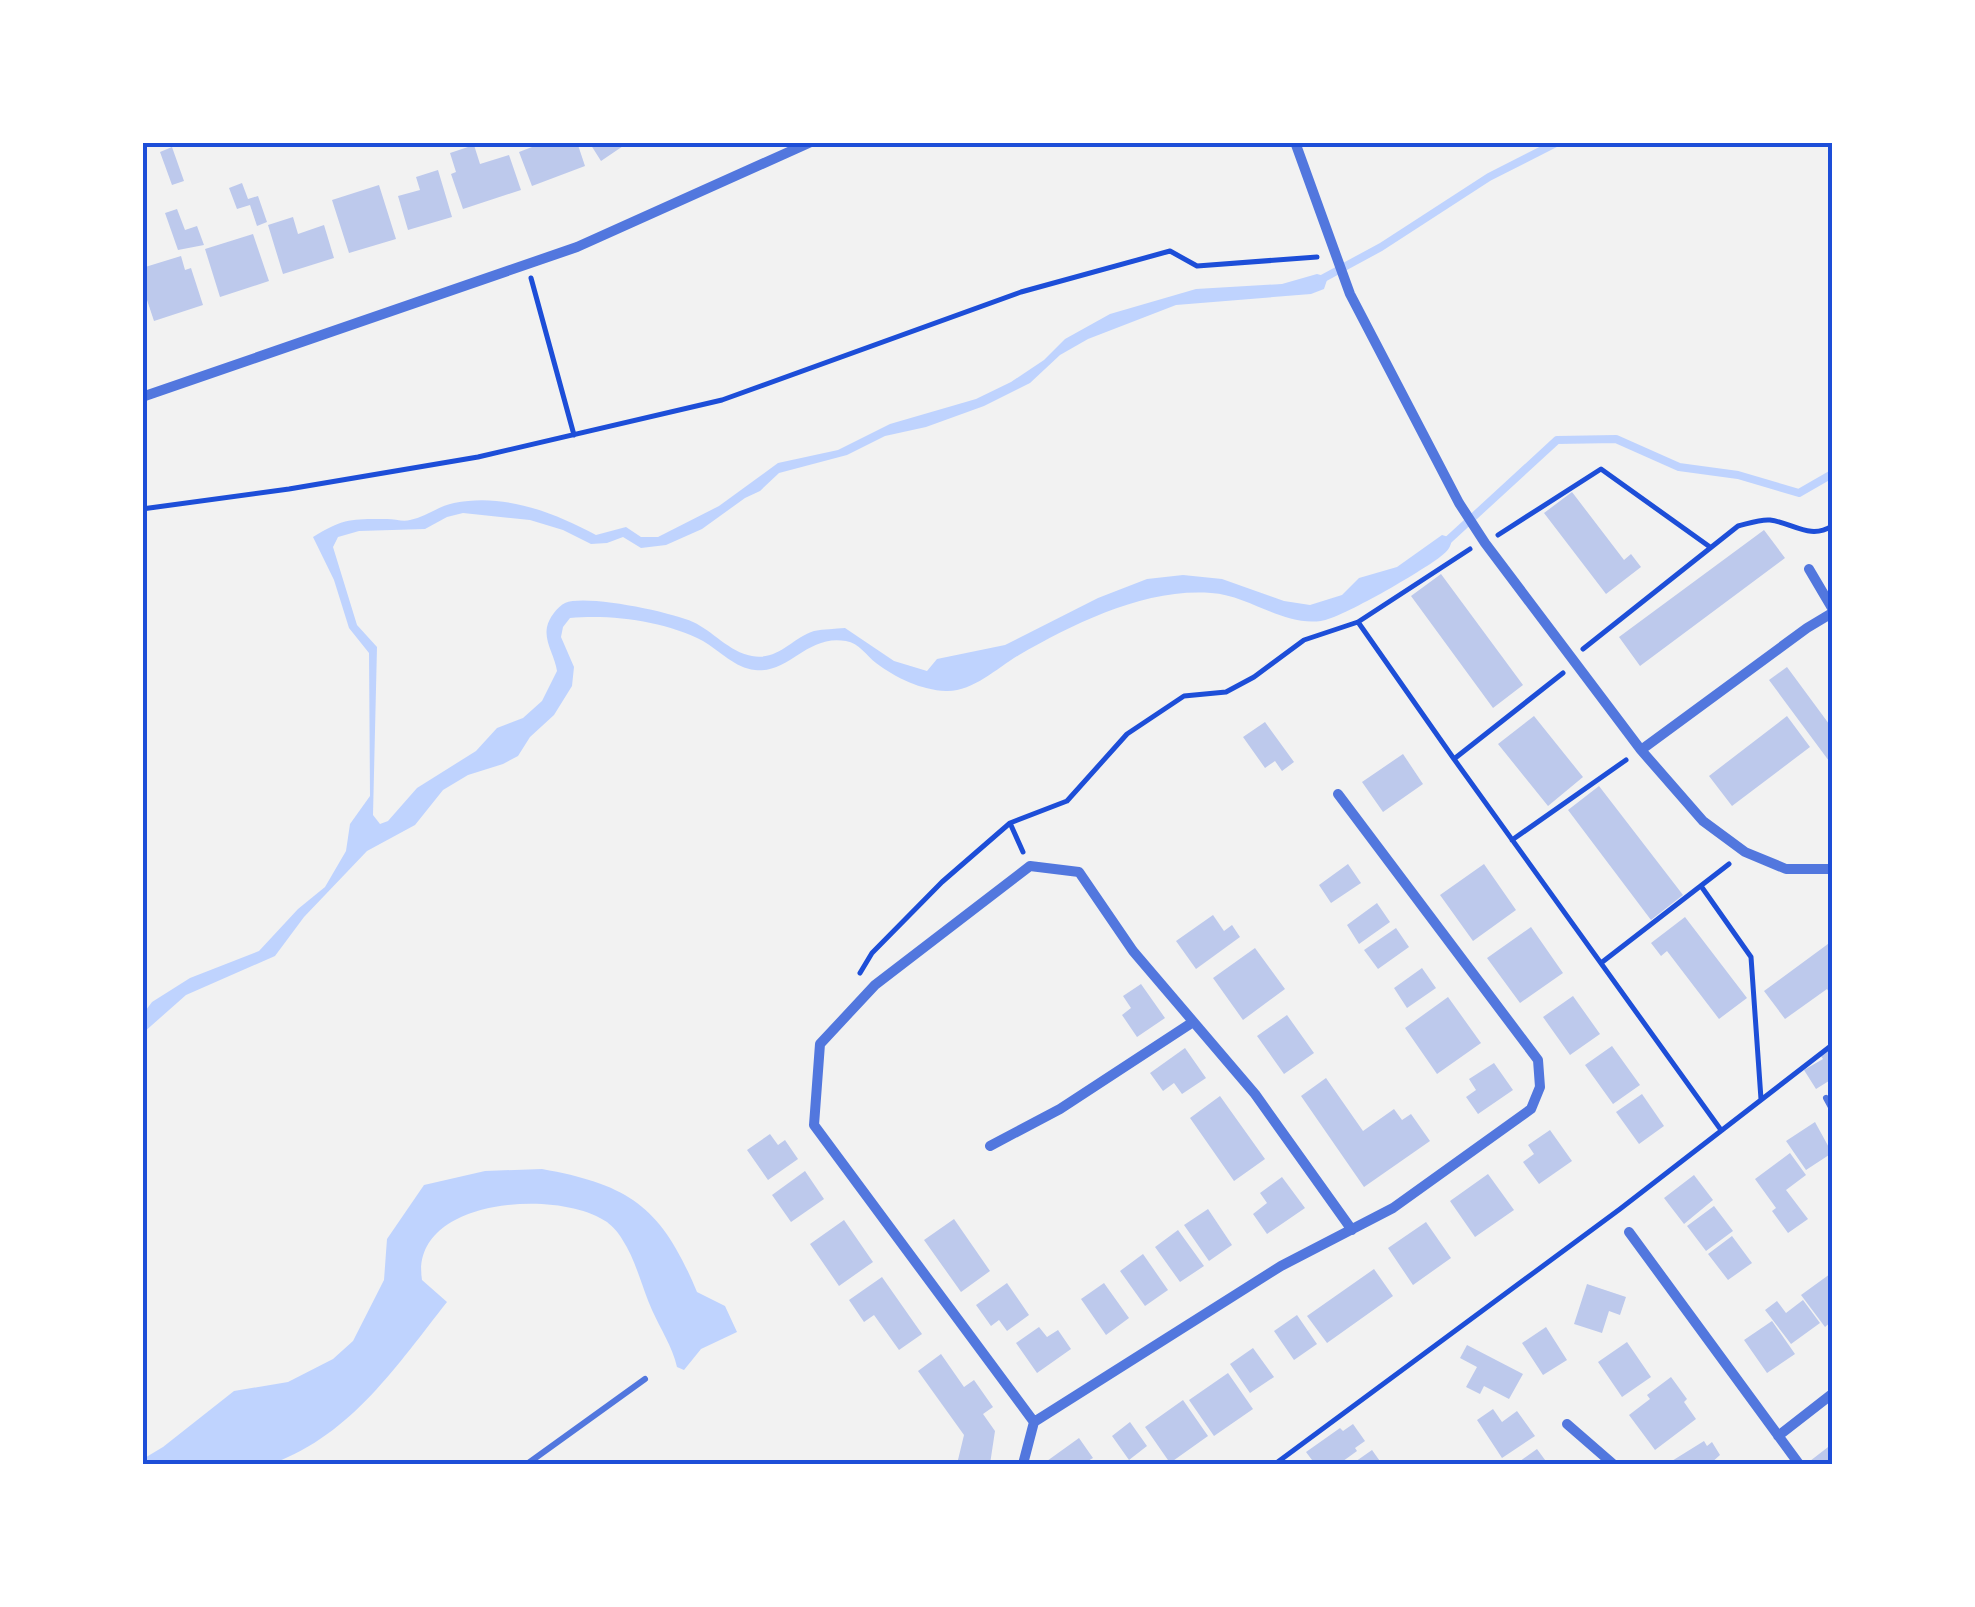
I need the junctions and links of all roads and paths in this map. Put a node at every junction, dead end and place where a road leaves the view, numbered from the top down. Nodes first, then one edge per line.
1 (811, 142) edge
2 (1295, 142) edge
3 (1336, 256) junction
4 (528, 264) junction
5 (142, 398) edge
6 (574, 434) junction
7 (142, 509) edge
8 (1832, 526) edge
9 (1486, 543) junction
10 (1710, 547) junction
11 (1808, 570) dead end
12 (1832, 610) edge
13 (1358, 622) junction
14 (1574, 659) junction
15 (1641, 750) junction
16 (1454, 759) junction
17 (1338, 794) dead end
18 (1010, 823) junction
19 (1512, 840) junction
20 (1745, 852) junction
21 (1030, 866) junction
22 (1832, 870) edge
23 (1700, 886) junction
24 (1601, 963) junction
25 (855, 983) dead end
26 (1194, 1022) junction
27 (1832, 1045) edge
28 (1826, 1098) dead end
29 (1761, 1099) junction
30 (1832, 1109) edge
31 (1721, 1130) junction
32 (990, 1146) dead end
33 (1352, 1230) junction
34 (1629, 1232) dead end
35 (645, 1379) dead end
36 (1832, 1394) edge
37 (1034, 1422) junction
38 (1567, 1424) dead end
39 (1778, 1436) junction
40 (527, 1464) edge
41 (1023, 1464) edge
42 (1275, 1464) edge
43 (1612, 1464) edge
44 (1799, 1464) edge

1 - 4 street
2 - 3 street
3 - 6 path
3 - 9 street
4 - 5 street
4 - 6 path
6 - 7 path
8 - 10 path
9 - 10 path
9 - 13 path
9 - 14 street
10 - 14 path
11 - 12 street
12 - 15 street
13 - 16 path
13 - 18 path
14 - 15 street
14 - 16 path
15 - 19 path
15 - 20 street
16 - 19 path
17 - 33 street
18 - 21 path
18 - 25 path
19 - 24 path
20 - 22 street
20 - 23 path
21 - 26 street
21 - 37 street
23 - 24 path
23 - 29 path
24 - 31 path
26 - 32 street
26 - 33 street
27 - 29 path
28 - 30 lane
29 - 31 path
31 - 42 path
33 - 37 street
34 - 39 street
35 - 40 lane
36 - 39 street
37 - 41 street
38 - 43 street
39 - 44 street

